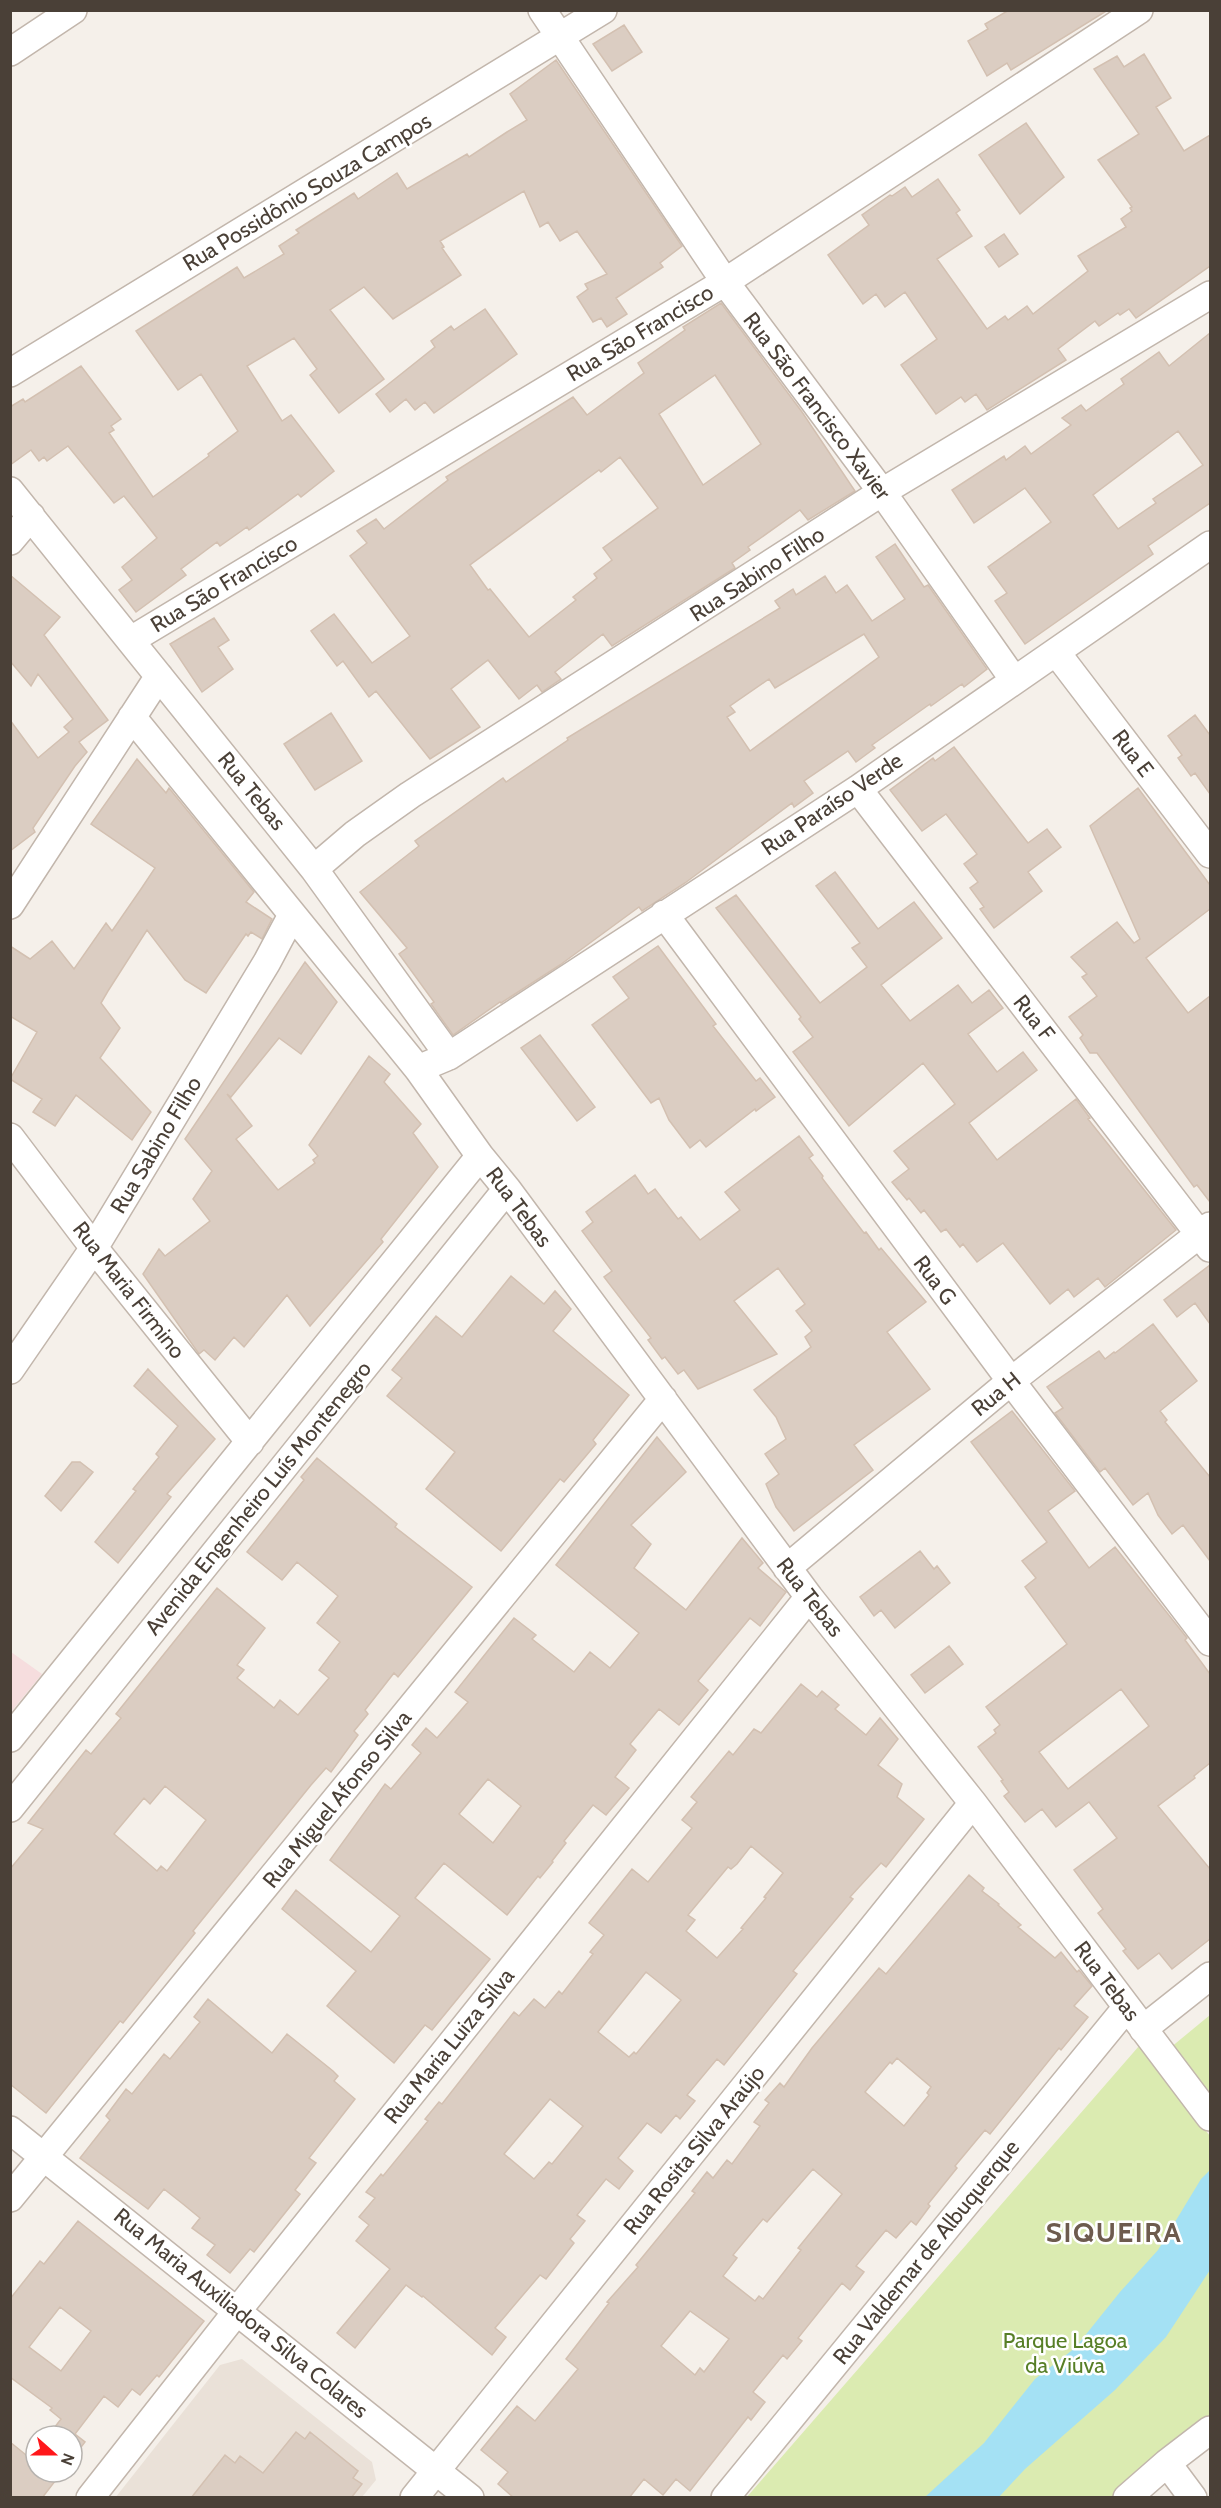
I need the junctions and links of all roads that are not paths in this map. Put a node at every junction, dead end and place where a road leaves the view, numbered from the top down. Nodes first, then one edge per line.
1 (73, 10) edge
2 (542, 10) edge
3 (603, 10) edge
4 (1139, 10) edge
5 (561, 36) junction
6 (10, 52) edge
7 (725, 282) junction
8 (1210, 295) edge
9 (10, 373) edge
10 (10, 491) edge
11 (882, 492) junction
12 (31, 516) junction
13 (10, 541) edge
14 (1210, 545) edge
15 (131, 640) junction
16 (1056, 652) junction
17 (159, 676) junction
18 (1014, 680) junction
19 (132, 717) junction
20 (858, 789) junction
21 (1210, 854) edge
22 (314, 869) junction
23 (10, 905) edge
24 (664, 914) junction
25 (292, 915) junction
26 (449, 1056) junction
27 (418, 1069) junction
28 (10, 1137) edge
29 (480, 1156) junction
30 (507, 1189) junction
31 (1207, 1236) edge
32 (94, 1248) junction
33 (10, 1370) edge
34 (1011, 1381) junction
35 (663, 1399) junction
36 (250, 1442) junction
37 (787, 1568) junction
38 (809, 1597) junction
39 (108, 1617) junction
40 (1210, 1642) edge
41 (142, 1643) junction
42 (10, 1738) edge
43 (973, 1803) junction
44 (10, 1808) edge
45 (1210, 1976) edge
46 (1128, 2007) junction
47 (1143, 2029) junction
48 (1210, 2117) edge
49 (10, 2130) edge
50 (44, 2157) junction
51 (10, 2198) edge
52 (238, 2310) junction
53 (1210, 2430) edge
54 (1167, 2463) junction
55 (436, 2470) junction
56 (90, 2498) edge
57 (414, 2498) edge
58 (470, 2498) edge
59 (725, 2498) edge
60 (1127, 2498) edge
61 (1193, 2498) edge

1 - 6 street
2 - 5 street, Rua São Francisco Xavier
3 - 5 street, Rua Possidônio Souza Campos
4 - 7 street, Rua São Francisco
5 - 7 street, Rua São Francisco Xavier
5 - 9 street, Rua Possidônio Souza Campos
7 - 11 street, Rua São Francisco Xavier
7 - 15 street, Rua São Francisco
8 - 11 street, Rua Sabino Filho
10 - 12 street, Rua Tebas
11 - 18 street, Rua São Francisco Xavier
11 - 22 street, Rua Sabino Filho
12 - 13 street
12 - 15 street, Rua Tebas
14 - 16 street, Rua Paraíso Verde
15 - 17 street, Rua Tebas
16 - 18 street, Rua Paraíso Verde
16 - 21 street, Rua E
17 - 19 street
17 - 22 street, Rua Tebas
18 - 20 street, Rua Paraíso Verde
19 - 23 street
19 - 25 street, Rua Tebas
20 - 24 street, Rua Paraíso Verde
20 - 31 street, Rua F
22 - 26 street, Rua Tebas
24 - 26 street, Rua Paraíso Verde
24 - 34 street, Rua G
25 - 27 street, Rua Tebas
25 - 32 street, Rua Sabino Filho
26 - 27 street
27 - 29 street, Rua Tebas
28 - 32 street, Rua Maria Firmino
29 - 30 street, Rua Tebas
29 - 36 street, Avenida Engenheiro Luís Montenegro
30 - 35 street, Rua Tebas
30 - 41 street, Avenida Engenheiro Luís Montenegro
31 - 34 street, Rua H
32 - 33 street, Rua Sabino Filho
32 - 36 street, Rua Maria Firmino
34 - 37 street, Rua H
34 - 40 street, Rua G
35 - 37 street, Rua Tebas
35 - 50 street, Rua Miguel Afonso Silva
36 - 39 street, Avenida Engenheiro Luís Montenegro
37 - 38 street, Rua Tebas
38 - 43 street, Rua Tebas
38 - 52 street, Rua Maria Luiza Silva
39 - 41 street
39 - 42 street, Avenida Engenheiro Luís Montenegro
41 - 44 street, Avenida Engenheiro Luís Montenegro
43 - 46 street, Rua Tebas
43 - 55 street, Rua Rosita Silva Araújo
45 - 47 street
46 - 47 street, Rua Tebas
46 - 59 street, Rua Valdemar de Albuquerque
47 - 48 street, Rua Tebas
49 - 50 street, Rua Maria Auxiliadora Silva Colares
50 - 51 street, Rua Miguel Afonso Silva
50 - 52 street, Rua Maria Auxiliadora Silva Colares
52 - 55 street, Rua Maria Auxiliadora Silva Colares
52 - 56 street, Rua Maria Luiza Silva
53 - 54 street
54 - 60 street
54 - 61 street
55 - 57 street, Rua Rosita Silva Araújo
55 - 58 street, Rua Maria Auxiliadora Silva Colares

